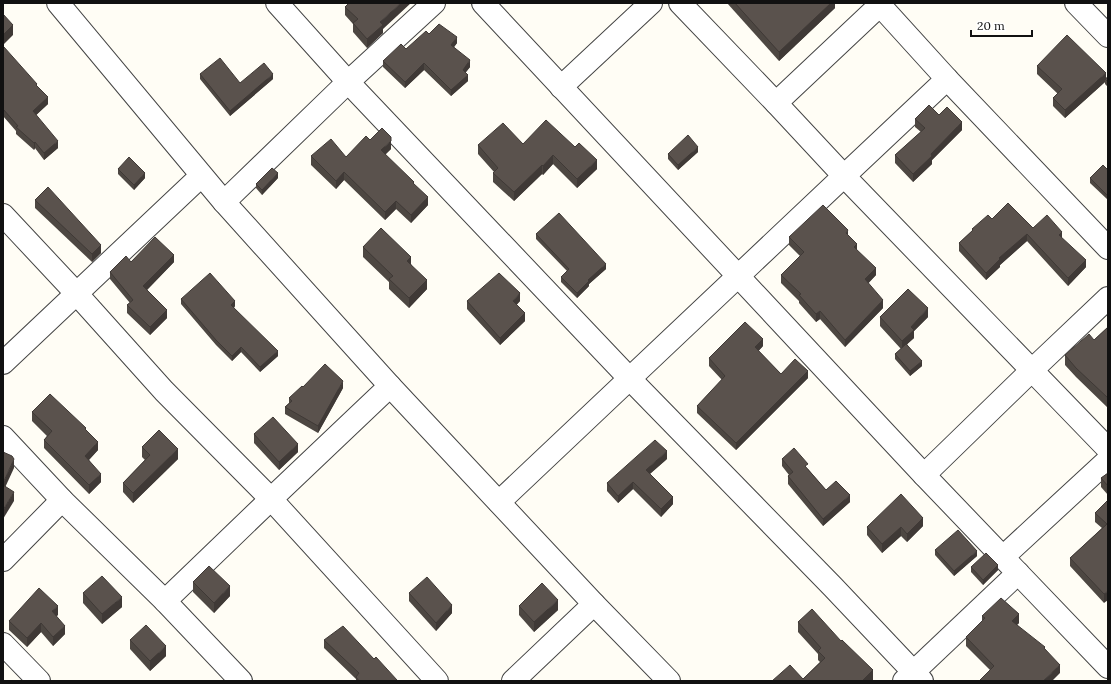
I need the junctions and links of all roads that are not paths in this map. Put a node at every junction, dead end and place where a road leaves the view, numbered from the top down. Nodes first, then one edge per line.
1 (58, 3) edge
2 (277, 3) edge
3 (434, 3) edge
4 (483, 3) edge
5 (651, 3) edge
6 (680, 3) edge
7 (1076, 3) edge
8 (879, 4) edge
9 (1108, 36) edge
10 (947, 79) junction
11 (348, 82) junction
12 (561, 87) junction
13 (776, 103) junction
14 (201, 176) junction
15 (844, 176) junction
16 (224, 202) junction
17 (3, 215) edge
18 (1108, 248) edge
19 (738, 276) junction
20 (76, 293) junction
21 (1108, 298) edge
22 (3, 363) edge
23 (1031, 370) junction
24 (630, 379) junction
25 (390, 386) junction
26 (3, 437) edge
27 (1108, 449) edge
28 (1108, 460) edge
29 (924, 475) junction
30 (271, 499) junction
31 (62, 500) junction
32 (499, 502) junction
33 (1003, 557) junction
34 (3, 560) edge
35 (1018, 573) junction
36 (165, 601) junction
37 (594, 604) junction
38 (3, 644) edge
39 (1108, 667) edge
40 (913, 678) edge
41 (39, 681) edge
42 (241, 681) edge
43 (437, 681) edge
44 (513, 681) edge
45 (669, 681) edge

1 - 14 street
2 - 11 street
3 - 11 street
4 - 12 street
5 - 12 street
6 - 13 street
7 - 9 street
8 - 10 street
8 - 13 street
10 - 15 street
10 - 18 street
11 - 16 street
11 - 24 street
12 - 19 street
13 - 15 street
14 - 16 street
14 - 20 street
15 - 19 street
15 - 23 street
16 - 25 street
17 - 20 street
19 - 24 street
19 - 29 street
20 - 22 street
20 - 30 street
21 - 23 street
23 - 27 street
23 - 29 street
24 - 32 street
24 - 40 street
25 - 30 street
25 - 32 street
26 - 31 street
28 - 33 street
29 - 33 street
30 - 36 street
30 - 43 street
31 - 34 street
31 - 36 street
32 - 37 street
33 - 35 street
35 - 39 street
35 - 40 street
36 - 42 street
37 - 44 street
37 - 45 street
38 - 41 street

